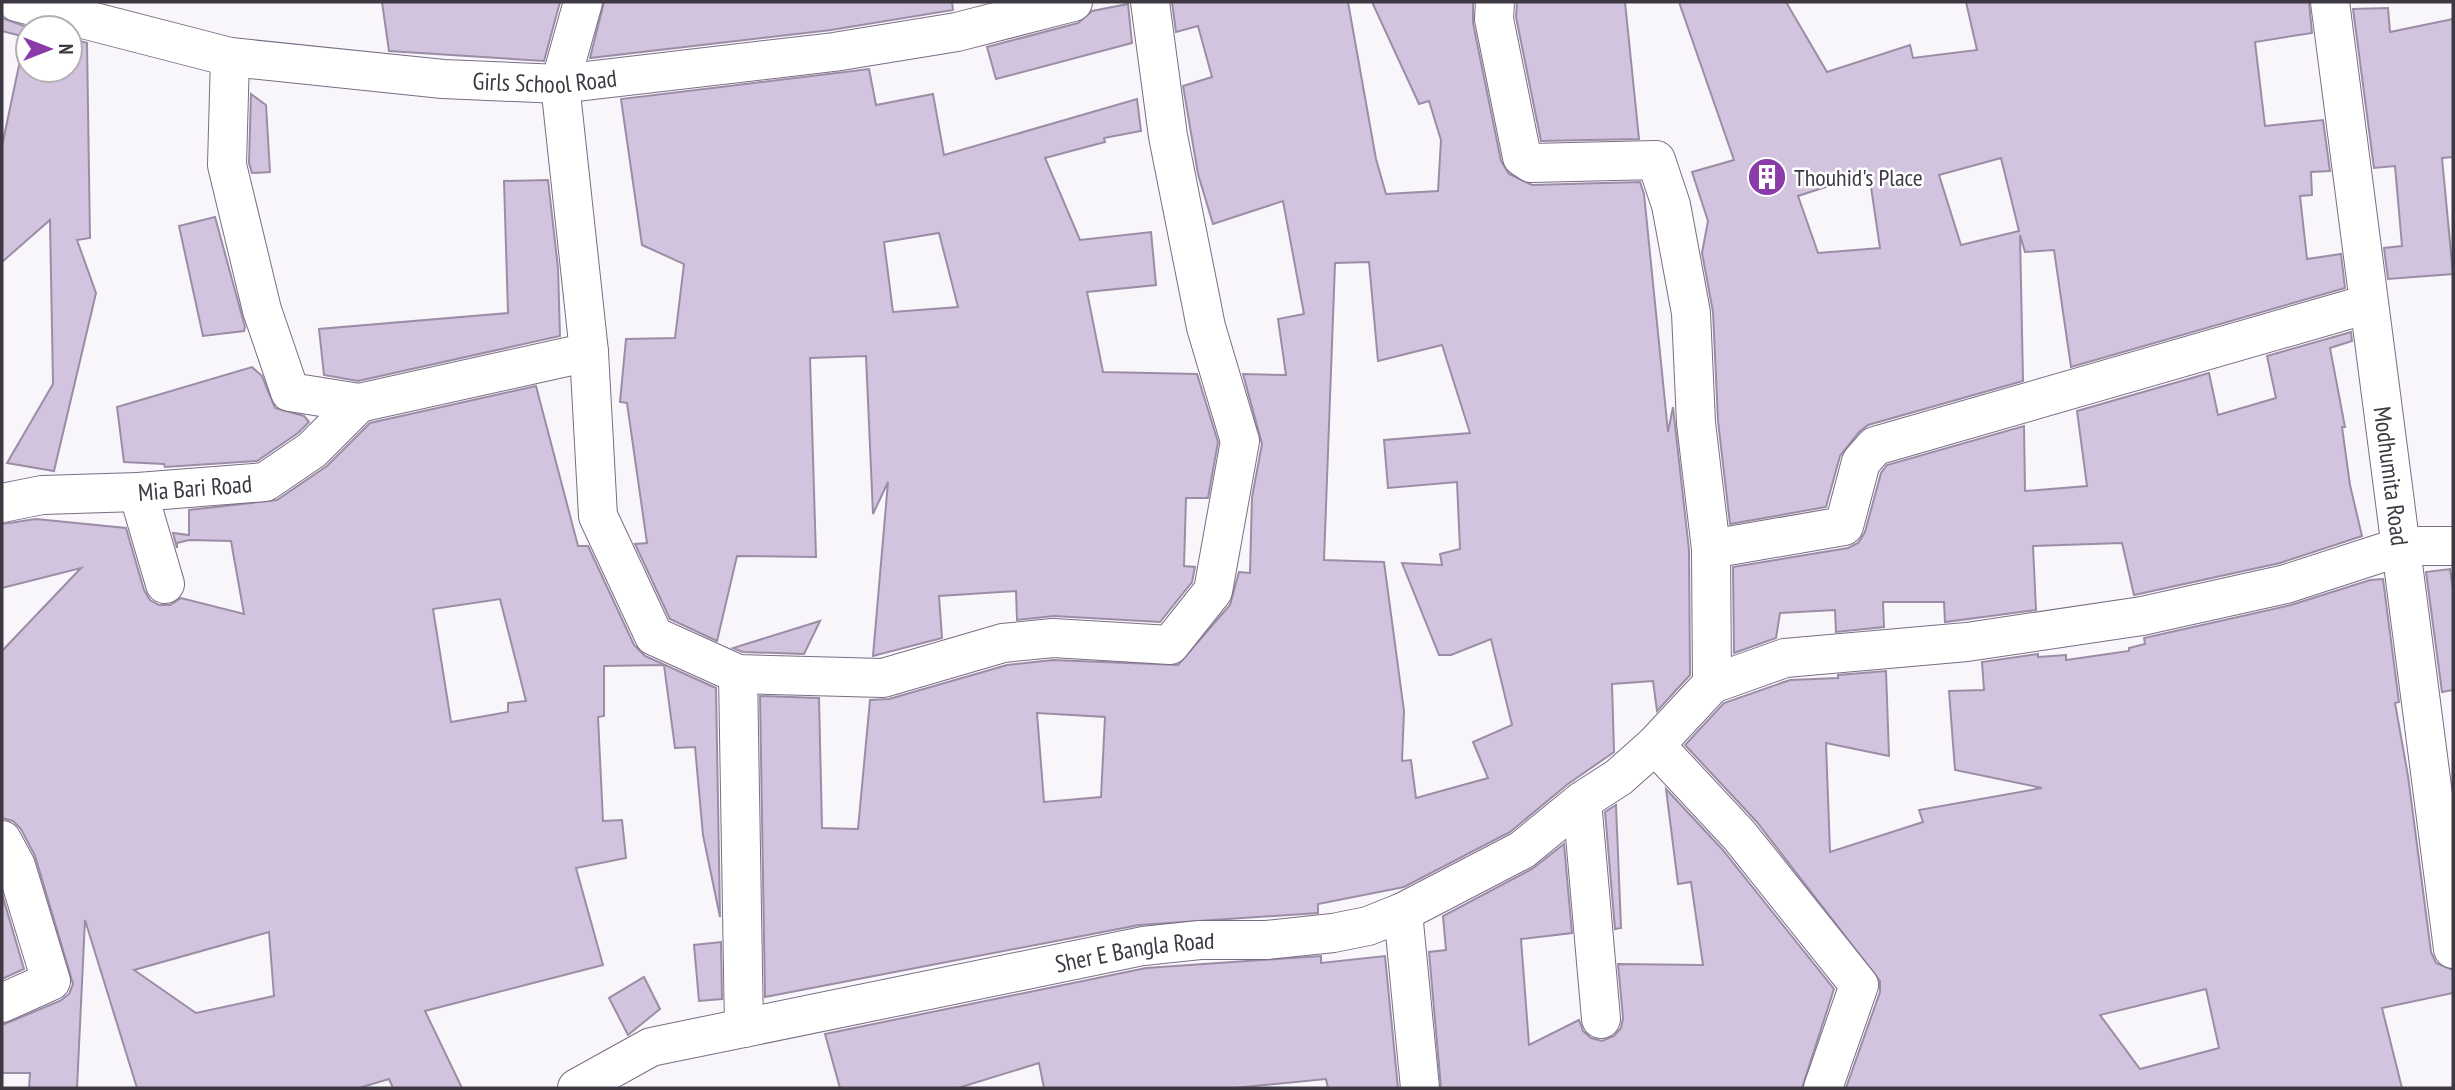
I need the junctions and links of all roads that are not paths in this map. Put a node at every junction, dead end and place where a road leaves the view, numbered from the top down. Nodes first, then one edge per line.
1 (17, 2) edge
2 (583, 2) edge
3 (1073, 2) edge
4 (1150, 2) edge
5 (1495, 2) edge
6 (2330, 2) edge
7 (230, 57) junction
8 (561, 84) junction
9 (2368, 304) junction
10 (589, 352) junction
11 (359, 403) junction
12 (138, 492) junction
13 (2, 503) edge
14 (2403, 546) junction
15 (2453, 546) edge
16 (1712, 549) junction
17 (165, 584) dead end
18 (738, 674) junction
19 (1712, 684) junction
20 (1655, 746) junction
21 (1582, 801) junction
22 (2, 839) edge
23 (1403, 912) junction
24 (2453, 949) edge
25 (2, 1003) edge
26 (1601, 1020) dead end
27 (744, 1028) junction
28 (577, 1088) edge
29 (1420, 1088) edge
30 (1823, 1088) edge

1 - 7 street, Girls School Road
2 - 8 street
3 - 8 street, Girls School Road
4 - 18 street
5 - 16 street
6 - 9 street, Modhumita Road
7 - 8 street, Girls School Road
7 - 11 street
8 - 10 street
9 - 14 street, Modhumita Road
9 - 16 street
10 - 11 street
10 - 18 street
11 - 12 street, Mia Bari Road
12 - 13 street, Mia Bari Road
12 - 17 street
14 - 15 street
14 - 19 street
14 - 24 street, Modhumita Road
16 - 19 street
18 - 27 street
19 - 20 street, Sher E Bangla Road
20 - 21 street, Sher E Bangla Road
20 - 30 street
21 - 23 street, Sher E Bangla Road
21 - 26 street
22 - 25 street
23 - 27 street, Sher E Bangla Road
23 - 29 street
27 - 28 street, Sher E Bangla Road

